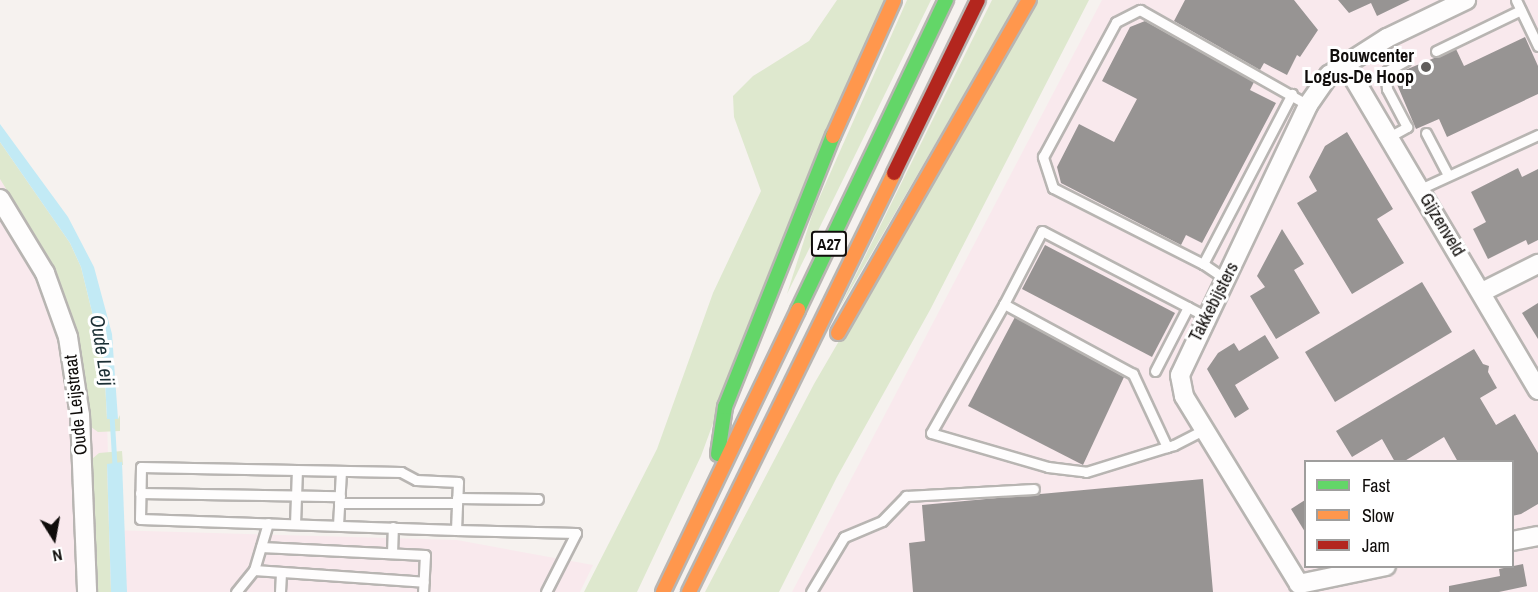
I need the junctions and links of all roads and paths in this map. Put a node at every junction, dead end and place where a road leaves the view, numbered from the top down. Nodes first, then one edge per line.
1 (894, 0) edge
2 (946, 0) edge
3 (978, 0) edge
4 (1029, 0) edge
5 (1466, 0) edge
6 (1516, 0) edge
7 (1521, 10) junction
8 (1538, 46) edge
9 (1436, 51) dead end
10 (1404, 61) dead end
11 (1344, 62) junction
12 (1292, 94) junction
13 (1308, 105) junction
14 (1426, 133) dead end
15 (1538, 135) edge
16 (1389, 137) junction
17 (1448, 175) junction
18 (1420, 189) junction
19 (0, 199) edge
20 (1203, 264) junction
21 (1538, 264) edge
22 (1227, 280) junction
23 (1482, 292) junction
24 (1004, 304) junction
25 (1188, 307) junction
26 (1207, 317) junction
27 (1155, 371) dead end
28 (1538, 390) edge
29 (1205, 429) junction
30 (768, 430) junction
31 (1167, 447) junction
32 (297, 470) junction
33 (341, 471) junction
34 (713, 488) junction
35 (1034, 489) dead end
36 (140, 493) junction
37 (296, 495) junction
38 (339, 499) junction
39 (538, 499) dead end
40 (457, 501) junction
41 (268, 523) junction
42 (295, 524) junction
43 (338, 525) junction
44 (393, 527) junction
45 (456, 530) junction
46 (1538, 536) edge
47 (1514, 541) edge
48 (261, 547) junction
49 (392, 553) junction
50 (1382, 568) edge
51 (254, 570) junction
52 (281, 572) junction
53 (424, 582) junction
54 (1297, 588) edge
55 (87, 592) edge
56 (236, 592) edge
57 (280, 592) edge
58 (423, 592) edge
59 (546, 592) edge
60 (663, 592) edge
61 (690, 592) edge
62 (811, 592) edge

1 - 34 highway, A27
2 - 34 highway, A27
3 - 30 highway, A27
4 - 30 highway, A27
5 - 11 street, Takkebijsters
6 - 7 lane
7 - 8 lane
7 - 9 lane
10 - 16 lane
11 - 13 street, Takkebijsters
11 - 16 street, Gijzenveld
12 - 13 lane
12 - 20 lane
12 - 20 lane
13 - 22 street, Takkebijsters
14 - 17 lane
15 - 17 lane
16 - 18 street, Gijzenveld
17 - 18 lane
18 - 23 street, Gijzenveld
19 - 55 street, Oude Leijstraat
20 - 22 lane
21 - 23 street
22 - 26 street, Takkebijsters
23 - 28 street, Gijzenveld
24 - 25 lane
24 - 31 lane
24 - 31 lane
25 - 26 lane
25 - 27 lane
26 - 29 street, Takkebijsters
29 - 31 lane
29 - 54 street, Takkebijsters
30 - 61 highway, A27
32 - 33 lane
32 - 36 lane
32 - 37 lane
33 - 38 lane
33 - 40 lane
34 - 60 highway, A27
35 - 62 lane
36 - 37 lane
36 - 41 lane
37 - 38 lane
37 - 42 lane
38 - 40 lane
38 - 43 lane
39 - 40 lane
40 - 45 lane
41 - 42 lane
41 - 48 lane
42 - 43 lane
43 - 44 lane
44 - 45 lane
44 - 49 lane
45 - 59 lane
46 - 47 street
48 - 49 lane
48 - 51 lane
49 - 53 lane
50 - 54 street, Takkebijsters
51 - 52 lane
51 - 56 lane
52 - 53 lane
52 - 57 lane
53 - 58 lane

